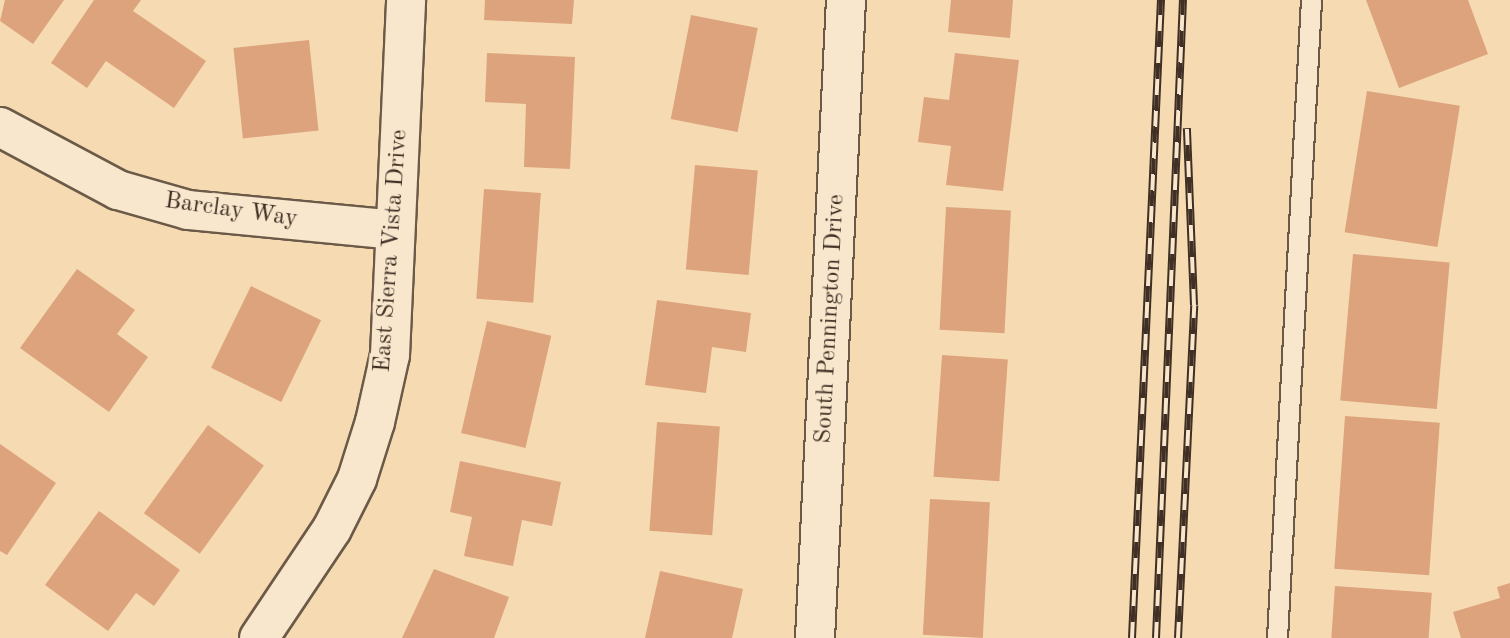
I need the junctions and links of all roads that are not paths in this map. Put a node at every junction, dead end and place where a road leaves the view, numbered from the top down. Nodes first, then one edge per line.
1 (406, 0) edge
2 (846, 0) edge
3 (1311, 0) edge
4 (0, 127) edge
5 (395, 230) junction
6 (259, 638) edge
7 (816, 638) edge
8 (1277, 638) edge

1 - 5 street, East Sierra Vista Drive
2 - 7 street, South Pennington Drive
3 - 8 lane
4 - 5 street, Barclay Way
5 - 6 street, East Sierra Vista Drive

